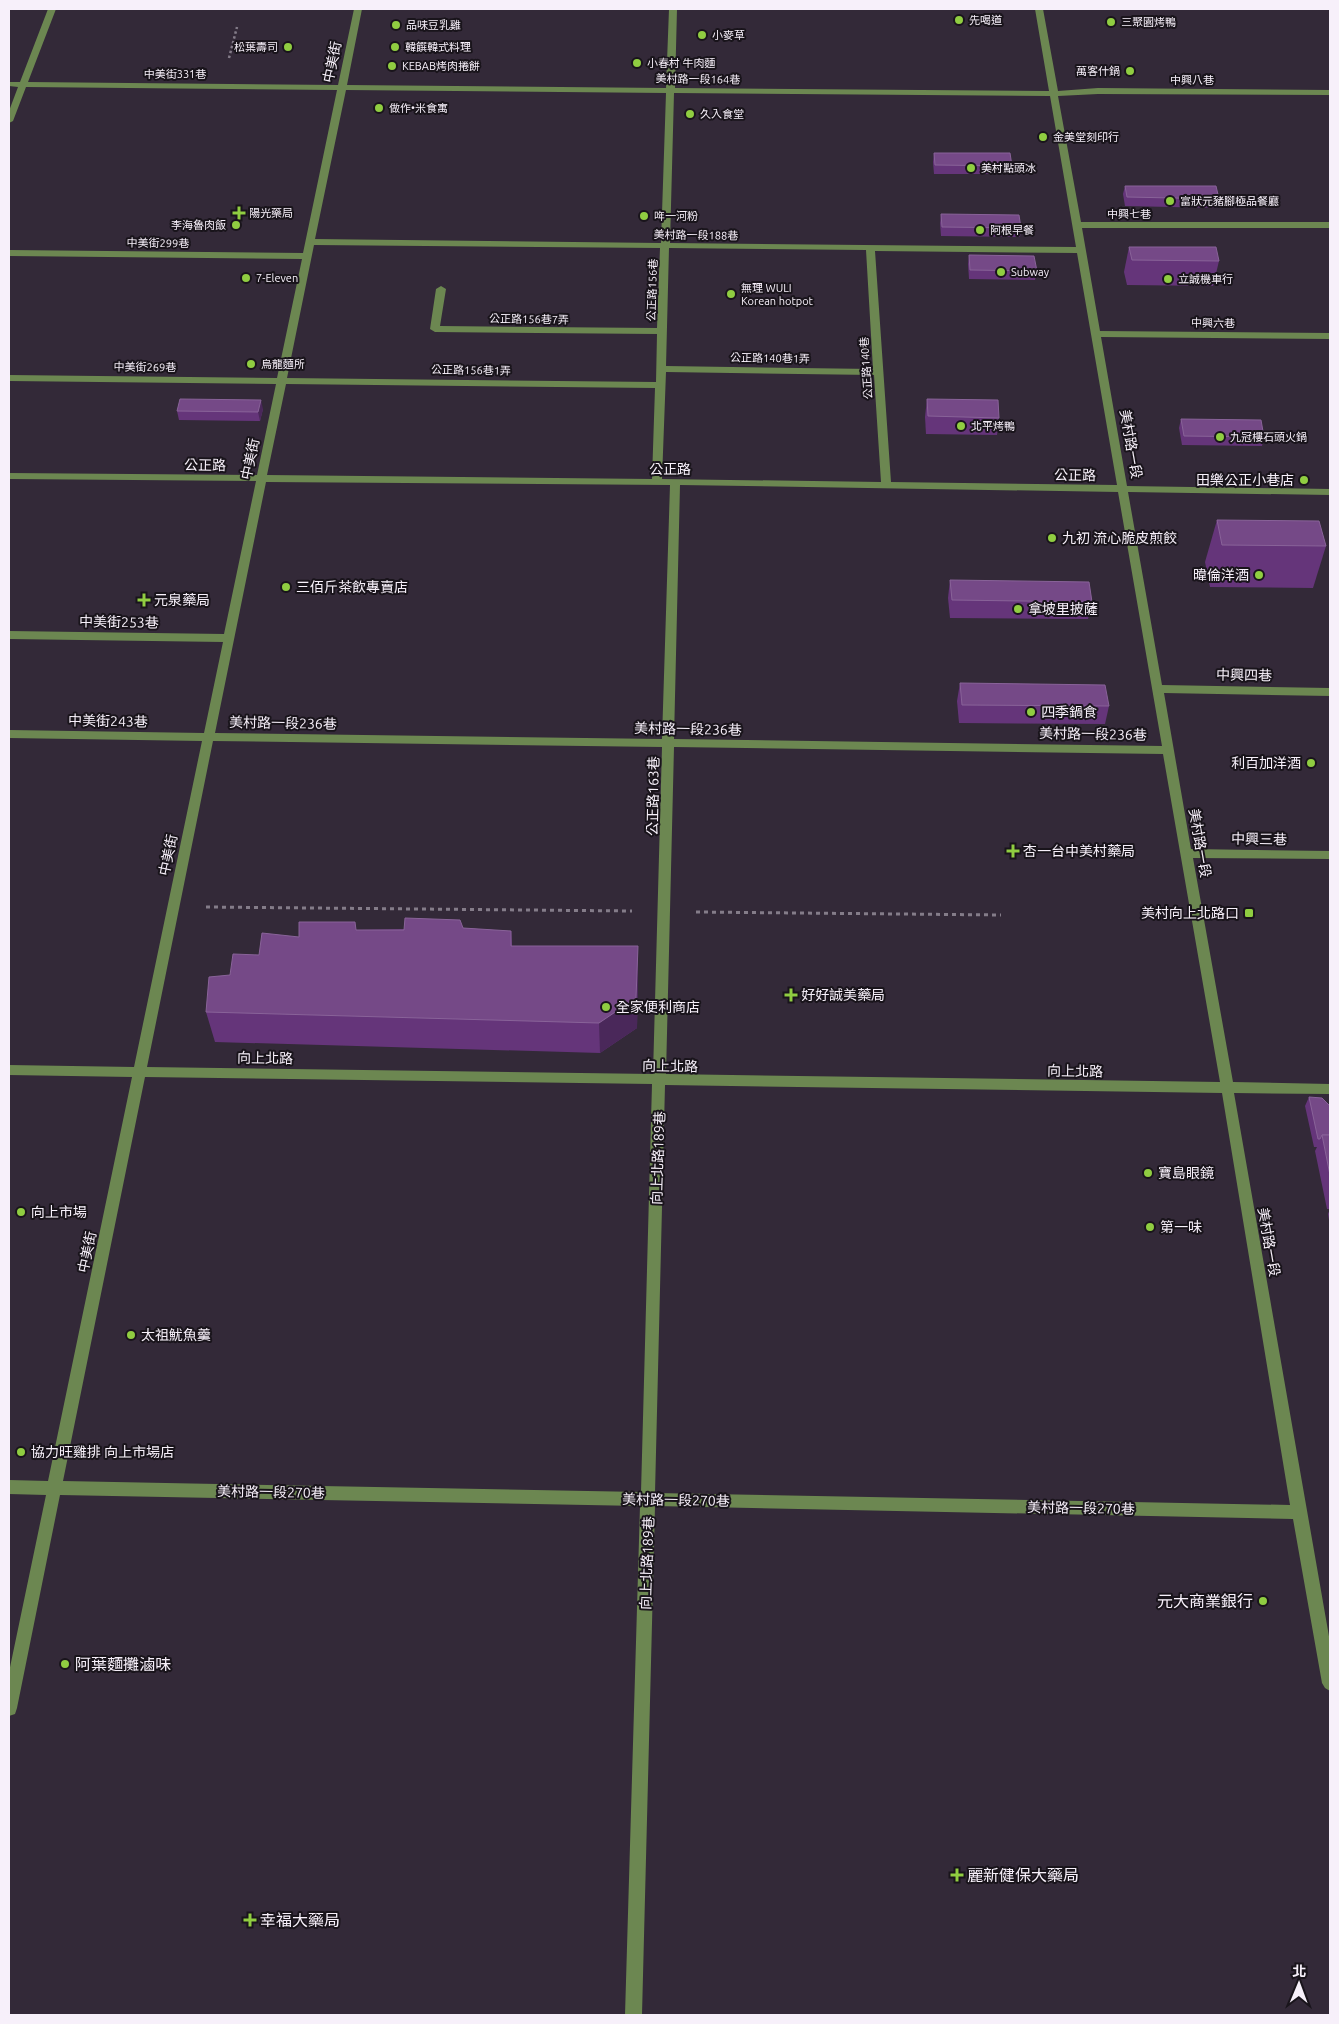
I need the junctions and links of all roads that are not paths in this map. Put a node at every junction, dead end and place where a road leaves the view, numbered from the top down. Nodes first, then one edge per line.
1 (52, 9) edge
2 (358, 9) edge
3 (673, 9) edge
4 (1039, 9) edge
5 (9, 84) edge
6 (22, 84) junction
7 (342, 87) junction
8 (670, 90) junction
9 (1330, 92) edge
10 (1054, 94) junction
11 (9, 121) edge
12 (1077, 225) junction
13 (1330, 225) edge
14 (309, 242) junction
15 (666, 246) junction
16 (870, 248) junction
17 (1082, 250) junction
18 (9, 253) edge
19 (306, 256) junction
20 (441, 289) dead end
21 (662, 331) junction
22 (1096, 334) junction
23 (1330, 336) edge
24 (661, 369) junction
25 (878, 372) junction
26 (9, 378) edge
27 (281, 381) junction
28 (660, 385) junction
29 (9, 476) edge
30 (261, 479) junction
31 (657, 482) junction
32 (675, 482) junction
33 (886, 486) junction
34 (1123, 490) junction
35 (1330, 492) edge
36 (9, 635) edge
37 (228, 638) junction
38 (1158, 689) junction
39 (1330, 692) edge
40 (9, 734) edge
41 (208, 737) junction
42 (669, 744) junction
43 (1169, 750) junction
44 (1187, 853) junction
45 (1330, 855) edge
46 (9, 1070) edge
47 (139, 1071) junction
48 (660, 1081) junction
49 (1228, 1087) junction
50 (1326, 1089) edge
51 (1330, 1099) edge
52 (9, 1487) edge
53 (53, 1488) junction
54 (649, 1500) junction
55 (1299, 1512) junction
56 (1330, 1682) edge
57 (9, 1708) edge
58 (634, 2015) edge

1 - 6 street
2 - 7 street, 中美街
3 - 8 street, 公正路156巷
4 - 10 street, 美村路一段
5 - 6 street, 中美街331巷
6 - 7 street, 中美街331巷
6 - 11 street
7 - 8 street, 美村路一段164巷
7 - 14 street, 中美街
8 - 10 street, 美村路一段164巷
8 - 15 street, 公正路156巷
9 - 10 street, 中興八巷
10 - 12 street, 美村路一段
12 - 13 street, 中興七巷
12 - 17 street, 美村路一段
14 - 15 street, 美村路一段188巷
14 - 19 street, 中美街
15 - 16 street, 美村路一段188巷
15 - 21 street, 公正路156巷
16 - 17 street, 美村路一段188巷
16 - 25 street, 公正路140巷
17 - 22 street, 美村路一段
18 - 19 street, 中美街299巷
19 - 27 street, 中美街
20 - 21 street, 公正路156巷7弄
21 - 24 street, 公正路156巷
22 - 23 street, 中興六巷
22 - 34 street, 美村路一段
24 - 25 street, 公正路140巷1弄
24 - 28 street, 公正路156巷
25 - 33 street, 公正路140巷
26 - 27 street, 中美街269巷
27 - 28 street, 公正路156巷1弄
27 - 30 street, 中美街
28 - 31 street, 公正路156巷
29 - 30 street, 公正路
30 - 31 street, 公正路
30 - 37 street, 中美街
31 - 32 street, 公正路
32 - 33 street, 公正路
32 - 42 street, 公正路163巷
33 - 34 street, 公正路
34 - 35 street, 公正路
34 - 38 street, 美村路一段
36 - 37 street, 中美街253巷
37 - 41 street, 中美街
38 - 39 street, 中興四巷
38 - 43 street, 美村路一段
40 - 41 street, 中美街243巷
41 - 42 street, 美村路一段236巷
41 - 47 street, 中美街
42 - 43 street, 美村路一段236巷
42 - 48 street, 公正路163巷
43 - 44 street, 美村路一段
44 - 45 street, 中興三巷
44 - 49 street, 美村路一段
46 - 47 street, 向上北路
47 - 48 street, 向上北路
47 - 53 street, 中美街
48 - 49 street, 向上北路
48 - 54 street, 向上北路189巷
49 - 50 street, 向上北路
49 - 55 street, 美村路一段
50 - 51 street
52 - 53 street, 美村路一段270巷
53 - 54 street, 美村路一段270巷
53 - 57 street, 中美街
54 - 55 street, 美村路一段270巷
54 - 58 street, 向上北路189巷
55 - 56 street, 美村路一段

